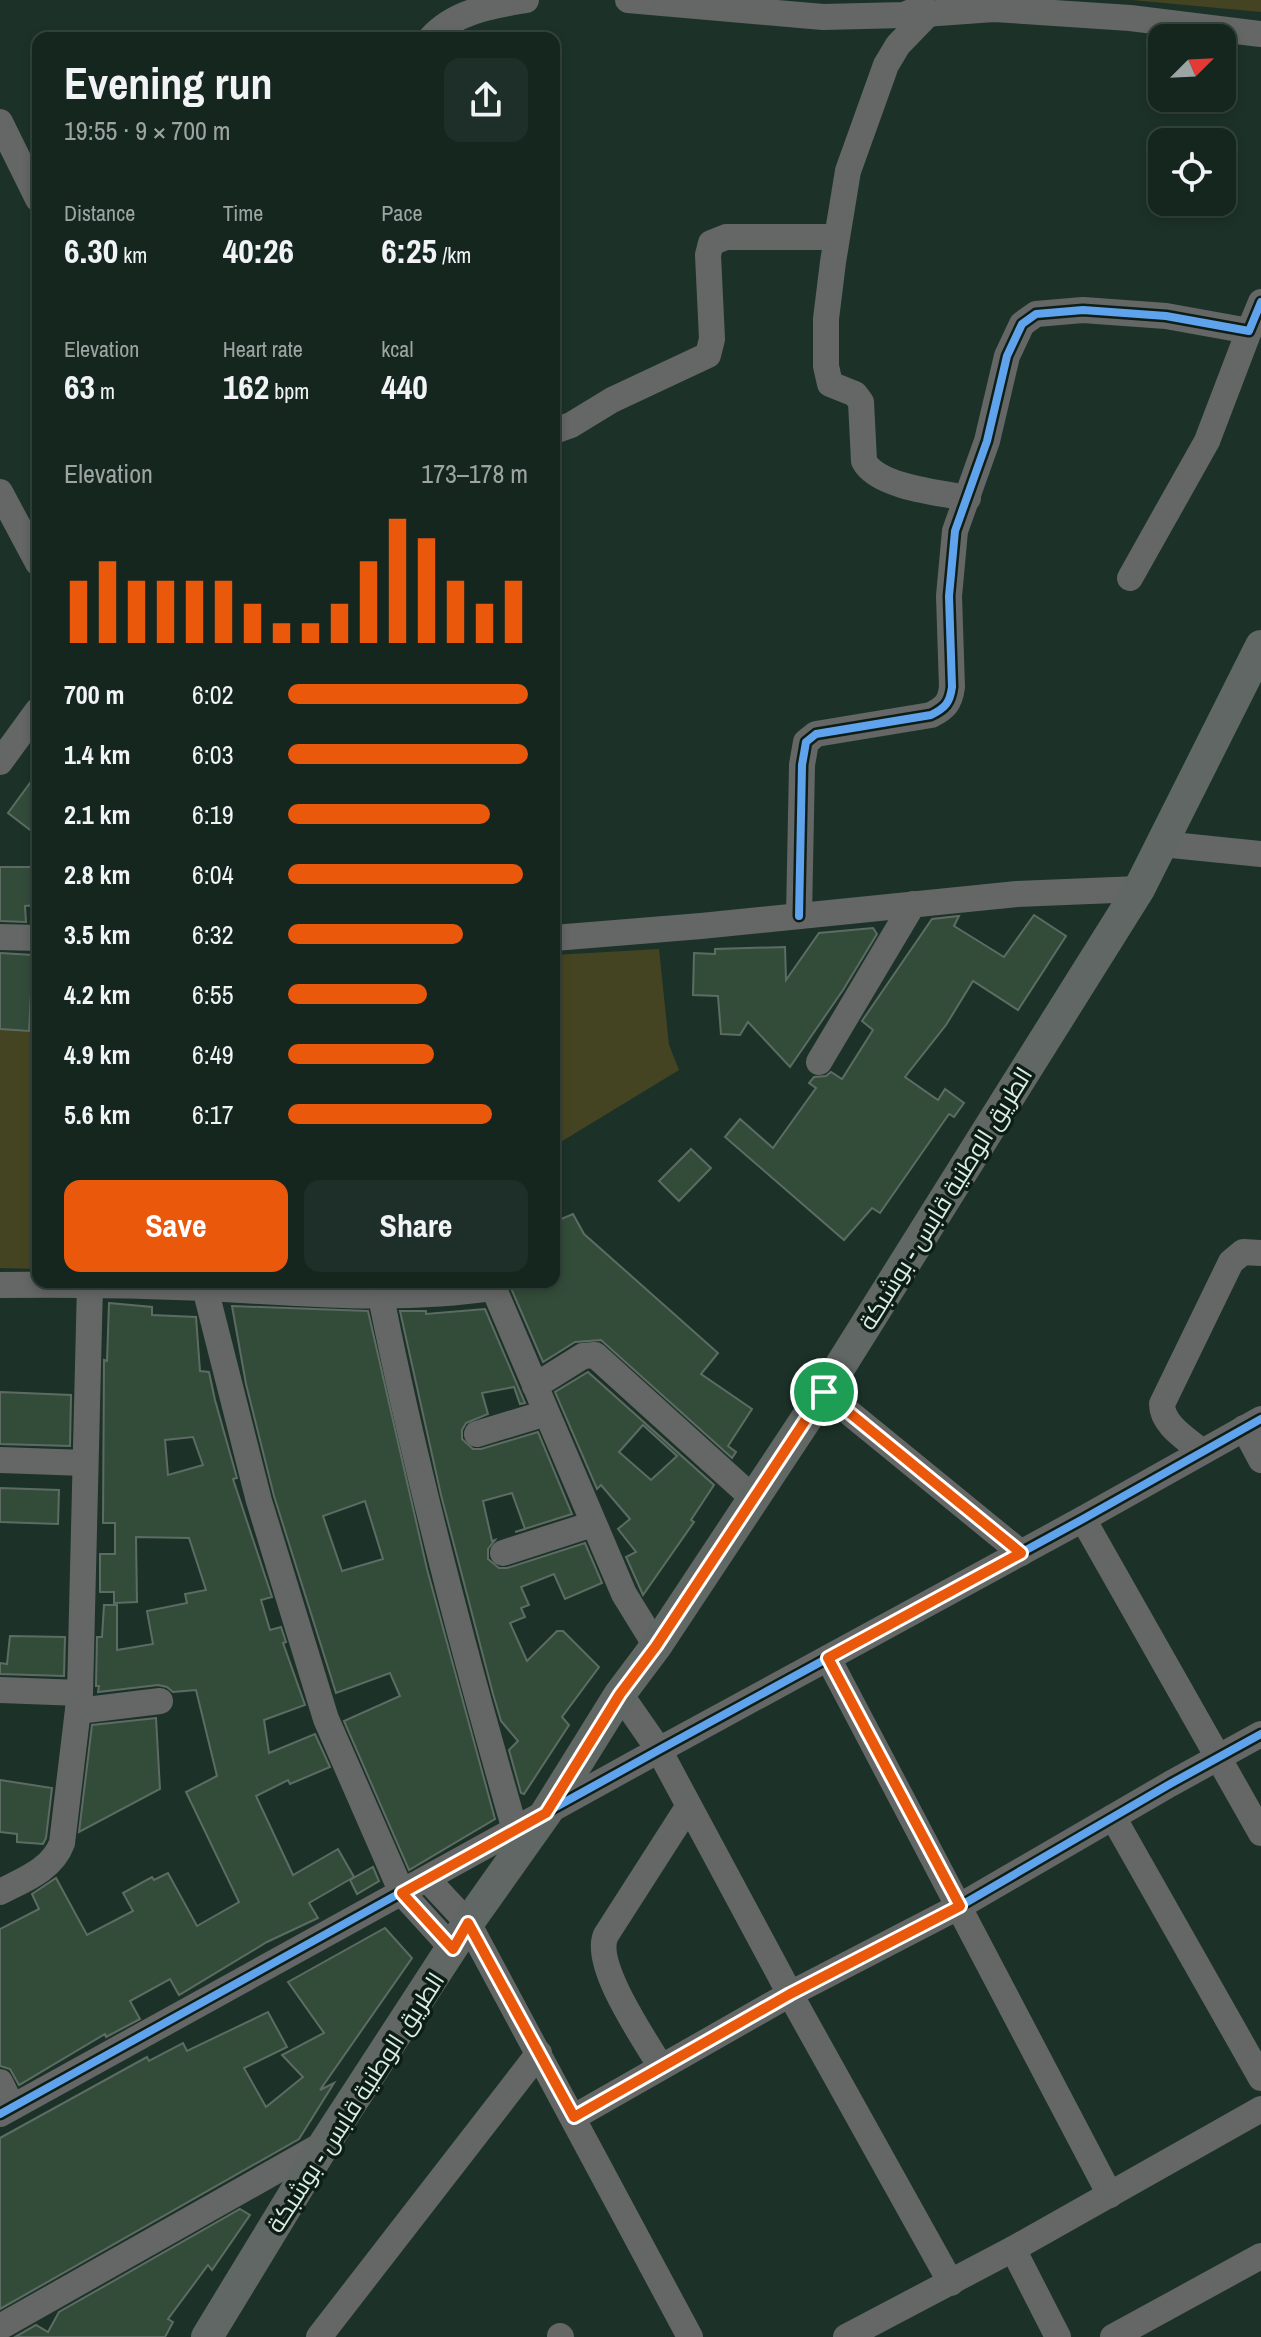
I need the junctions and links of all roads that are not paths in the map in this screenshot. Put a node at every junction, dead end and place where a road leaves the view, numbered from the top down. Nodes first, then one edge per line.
1 (526, 0) edge
2 (628, 0) edge
3 (994, 5) edge
4 (924, 10) edge
5 (437, 32) edge
6 (1261, 34) edge
7 (2, 133) edge
8 (32, 188) edge
9 (836, 237) junction
10 (1261, 302) edge
11 (1249, 331) junction
12 (560, 429) edge
13 (0, 492) edge
14 (968, 498) junction
15 (32, 552) edge
16 (1130, 578) dead end
17 (1261, 646) edge
18 (1253, 679) edge
19 (32, 718) edge
20 (0, 762) edge
21 (1162, 844) junction
22 (1261, 854) edge
23 (1139, 889) junction
24 (913, 904) junction
25 (799, 916) junction
26 (0, 937) edge
27 (560, 937) edge
28 (32, 938) edge
29 (819, 1062) dead end
30 (1261, 1253) edge
31 (0, 1285) edge
32 (32, 1285) edge
33 (90, 1288) edge
34 (205, 1288) joint
35 (457, 1288) edge
36 (493, 1288) edge
37 (381, 1297) junction
38 (535, 1386) junction
39 (824, 1392) junction
40 (546, 1413) junction
41 (1252, 1423) edge
42 (477, 1434) dead end
43 (1202, 1452) junction
44 (0, 1460) edge
45 (1261, 1460) edge
46 (85, 1463) junction
47 (754, 1499) junction
48 (1083, 1519) junction
49 (593, 1524) junction
50 (503, 1553) dead end
51 (1021, 1553) junction
52 (656, 1646) junction
53 (828, 1658) junction
54 (0, 1690) edge
55 (620, 1694) junction
56 (160, 1701) dead end
57 (79, 1702) junction
58 (1261, 1734) edge
59 (659, 1750) junction
60 (1218, 1758) junction
61 (688, 1807) junction
62 (546, 1813) junction
63 (1113, 1817) junction
64 (515, 1830) junction
65 (1261, 1833) edge
66 (427, 1879) junction
67 (0, 1892) edge
68 (402, 1893) junction
69 (960, 1906) junction
70 (461, 1936) junction
71 (790, 1994) junction
72 (539, 2053) junction
73 (661, 2067) junction
74 (1261, 2078) edge
75 (0, 2082) edge
76 (1261, 2109) edge
77 (6, 2110) edge
78 (574, 2117) junction
79 (325, 2143) junction
80 (1110, 2195) junction
81 (1013, 2249) junction
82 (1261, 2256) edge
83 (951, 2283) junction
84 (0, 2327) edge
85 (207, 2337) edge
86 (319, 2337) edge
87 (690, 2337) edge
88 (846, 2337) edge
89 (1058, 2337) edge
90 (1113, 2337) edge

1 - 5 street
2 - 4 street
3 - 4 street
3 - 6 street
4 - 9 street
7 - 8 street
9 - 12 street
9 - 14 street
10 - 11 street
11 - 14 street
11 - 16 street
13 - 15 street
14 - 25 street
17 - 18 main road, الطريق الوطنية قابس - بوشبكة
18 - 21 main road, الطريق الوطنية قابس - بوشبكة
19 - 20 street
21 - 22 street
21 - 23 main road, الطريق الوطنية قابس - بوشبكة
23 - 24 street
23 - 39 main road, الطريق الوطنية قابس - بوشبكة
24 - 25 street
24 - 29 street
25 - 27 street
26 - 28 street
30 - 43 street
31 - 32 street
33 - 46 street
34 - 37 street
34 - 68 street
35 - 37 street
36 - 38 street
37 - 64 street
38 - 40 street
38 - 47 street
39 - 47 main road, الطريق الوطنية قابس - بوشبكة
39 - 51 street
40 - 42 street
40 - 49 street
41 - 43 street
41 - 45 street
43 - 48 street
44 - 46 street
46 - 57 street
47 - 52 main road, الطريق الوطنية قابس - بوشبكة
48 - 51 street
48 - 60 street
49 - 50 street
49 - 52 street
51 - 53 street
52 - 55 main road, الطريق الوطنية قابس - بوشبكة
53 - 59 street
53 - 69 street
54 - 57 street
55 - 59 street
55 - 62 main road, الطريق الوطنية قابس - بوشبكة
56 - 57 street
57 - 67 street
58 - 60 street
59 - 61 street
59 - 62 street
60 - 63 street
60 - 65 street
61 - 71 street
61 - 73 street
62 - 64 street
62 - 70 main road, الطريق الوطنية قابس - بوشبكة
63 - 69 street
63 - 74 street
64 - 66 street
66 - 68 street
66 - 70 street
68 - 70 street
68 - 77 street
69 - 71 street
69 - 80 street
70 - 72 street
70 - 79 main road, الطريق الوطنية قابس - بوشبكة
71 - 73 street
71 - 83 street
72 - 78 street
72 - 86 street
73 - 78 street
75 - 77 street
76 - 80 street
78 - 87 street
79 - 84 street
79 - 85 main road, الطريق الوطنية قابس - بوشبكة
80 - 81 street
81 - 83 street
81 - 89 street
82 - 90 street
83 - 88 street

